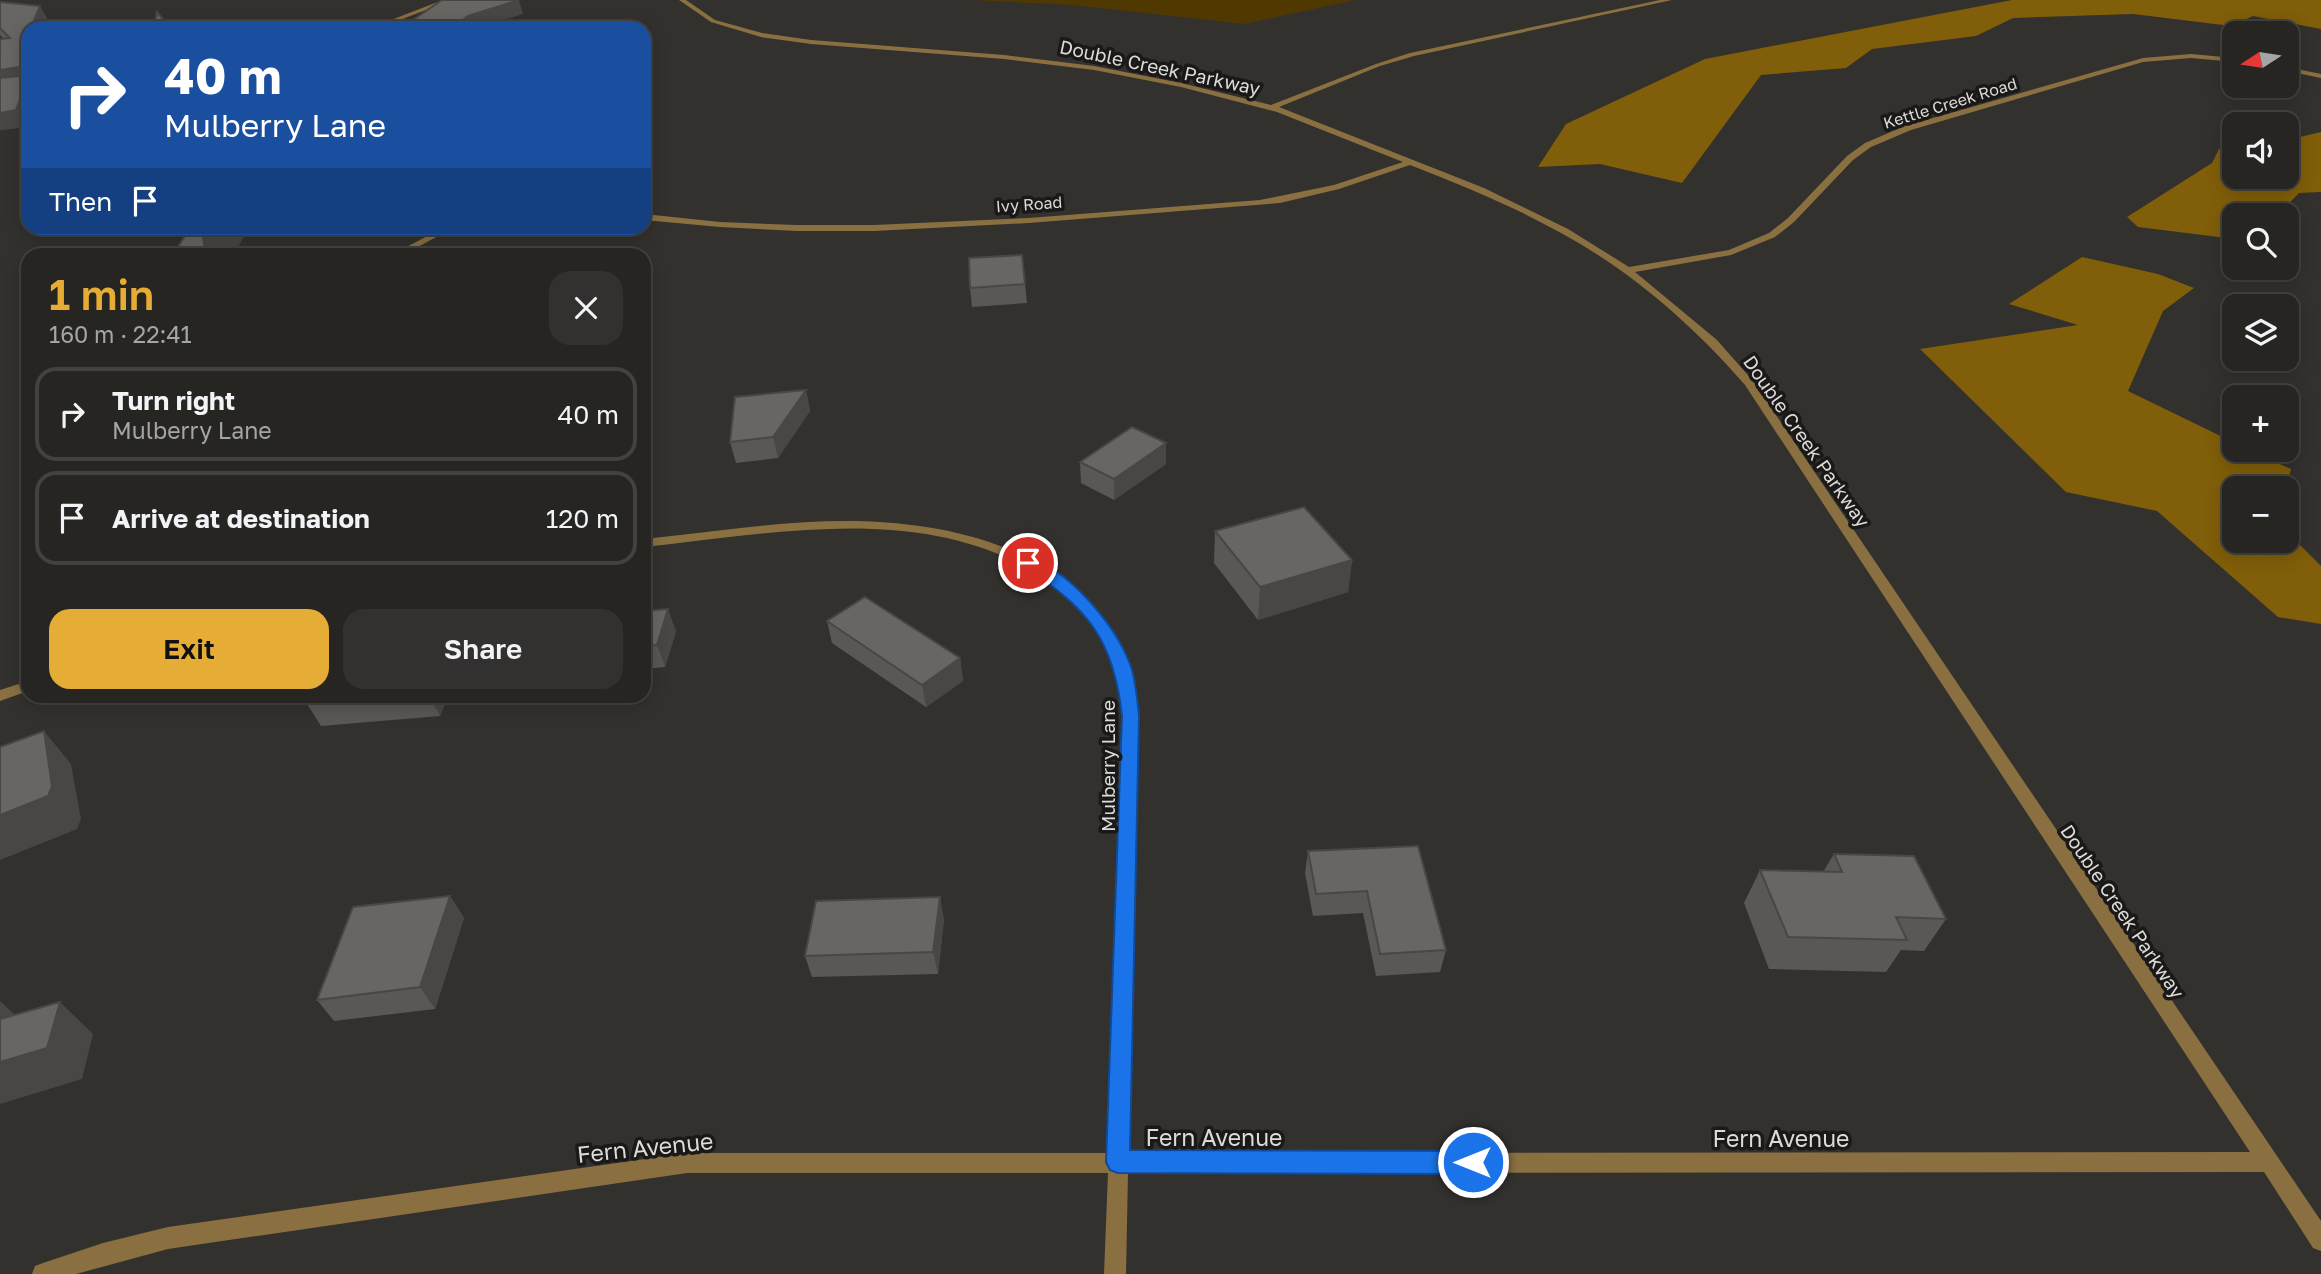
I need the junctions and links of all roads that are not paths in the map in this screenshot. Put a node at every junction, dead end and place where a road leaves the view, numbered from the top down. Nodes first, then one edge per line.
1 (449, 0) edge
2 (682, 0) edge
3 (1669, 0) edge
4 (392, 21) edge
5 (2222, 59) edge
6 (2300, 72) edge
7 (2321, 76) edge
8 (1271, 108) junction
9 (1410, 162) junction
10 (651, 217) edge
11 (435, 235) edge
12 (409, 248) edge
13 (1627, 270) junction
14 (651, 542) edge
15 (21, 688) edge
16 (0, 696) edge
17 (1118, 1162) junction
18 (2270, 1162) junction
19 (2321, 1240) edge
20 (43, 1274) edge
21 (1115, 1274) edge

1 - 4 street
2 - 8 street, Double Creek Parkway
3 - 8 street
5 - 13 street, Kettle Creek Road
6 - 7 street
8 - 9 street, Double Creek Parkway
9 - 10 street, Ivy Road
9 - 13 street, Double Creek Parkway
11 - 12 street
13 - 18 street, Double Creek Parkway
14 - 17 street, Mulberry Lane
15 - 16 street
17 - 18 street, Fern Avenue
17 - 20 street, Fern Avenue
17 - 21 street, Mulberry Lane
18 - 19 street, Double Creek Parkway

